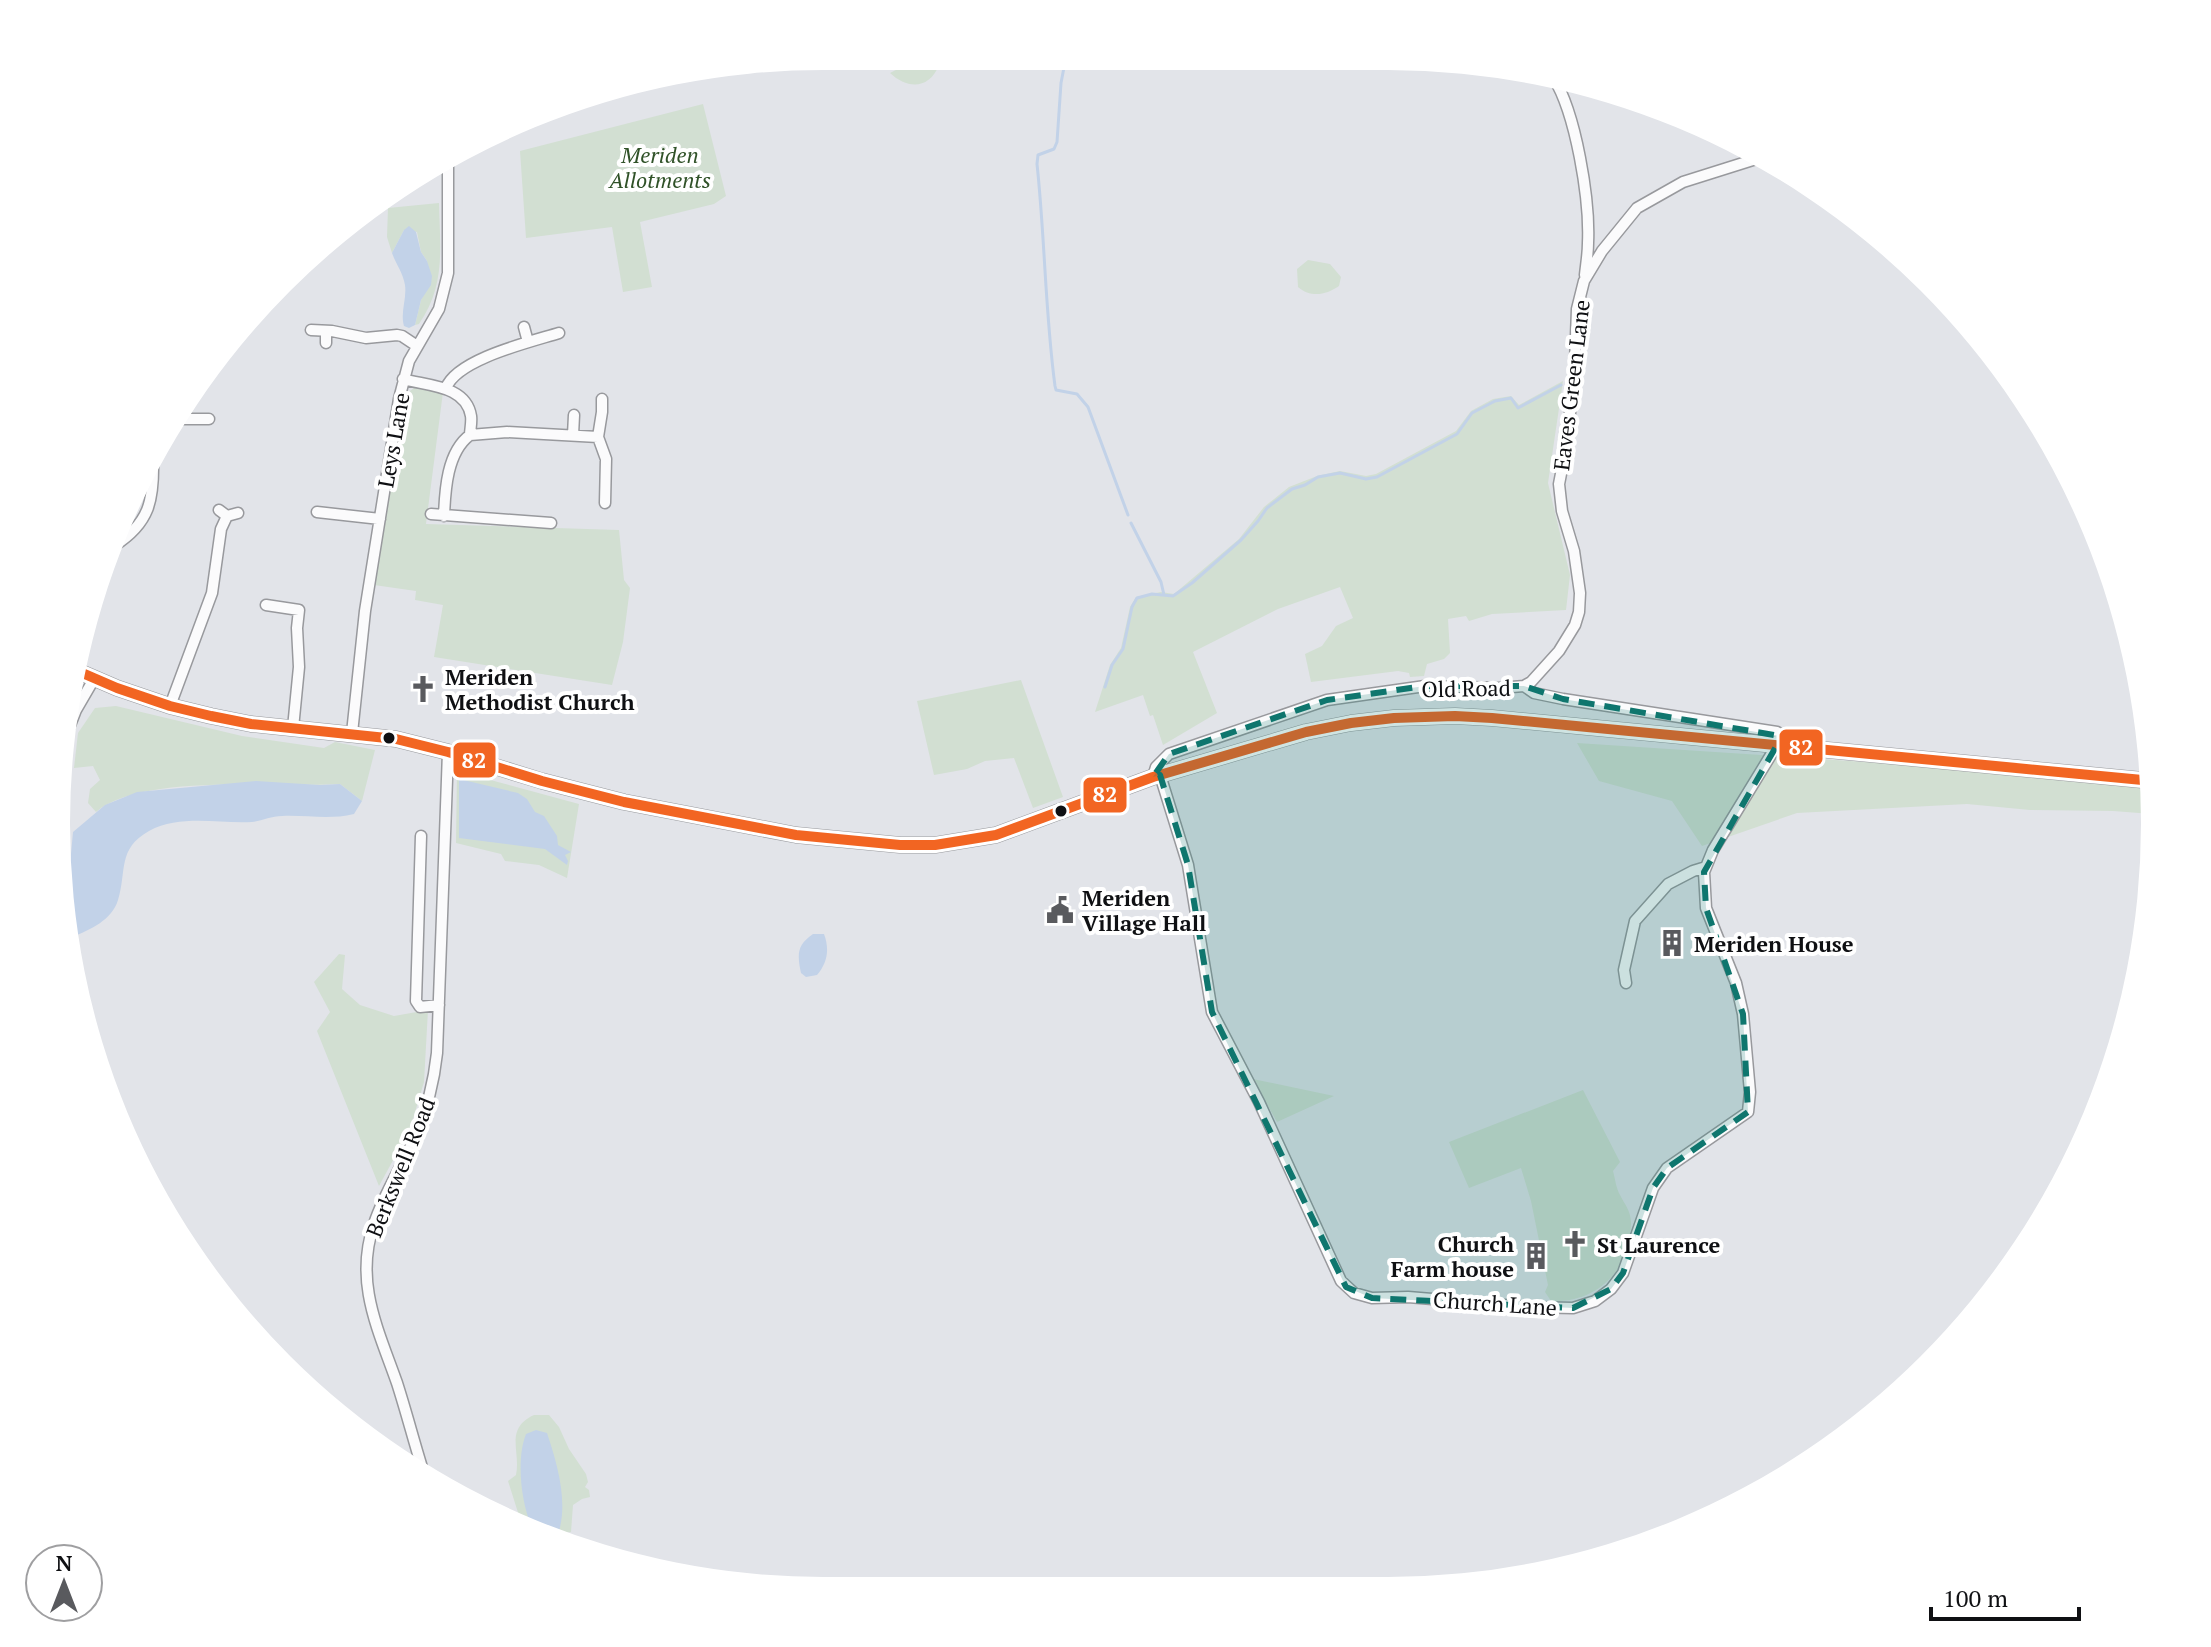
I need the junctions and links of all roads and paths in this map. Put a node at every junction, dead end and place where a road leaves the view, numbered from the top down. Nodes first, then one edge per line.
1 (1558, 90) edge
2 (1747, 162) edge
3 (448, 170) edge
4 (1588, 242) junction
5 (1602, 251) junction
6 (1584, 281) junction
7 (524, 327) dead end
8 (311, 330) dead end
9 (326, 331) junction
10 (559, 333) dead end
11 (528, 342) junction
12 (326, 343) dead end
13 (417, 346) junction
14 (403, 379) junction
15 (446, 388) junction
16 (602, 399) dead end
17 (574, 415) dead end
18 (188, 419) edge
19 (209, 419) dead end
20 (470, 435) junction
21 (573, 435) junction
22 (598, 437) junction
23 (153, 481) edge
24 (605, 503) dead end
25 (317, 512) dead end
26 (228, 513) dead end
27 (431, 514) dead end
28 (444, 516) junction
29 (380, 519) junction
30 (551, 523) dead end
31 (125, 539) edge
32 (266, 605) dead end
33 (84, 674) edge
34 (94, 679) junction
35 (1524, 686) junction
36 (79, 704) edge
37 (170, 706) junction
38 (293, 728) junction
39 (352, 733) junction
40 (1782, 746) junction
41 (448, 752) junction
42 (1157, 776) junction
43 (2139, 780) edge
44 (421, 836) dead end
45 (1706, 867) junction
46 (1626, 983) dead end
47 (439, 1005) junction
48 (420, 1459) edge

1 - 4 street
2 - 5 street, Eaves Green Lane
3 - 13 street, Leys Lane
4 - 5 street
4 - 6 street
5 - 6 street, Eaves Green Lane
6 - 35 street, Eaves Green Lane
7 - 11 street
8 - 9 street
9 - 12 street
9 - 13 street
10 - 11 street
11 - 15 street
13 - 14 street, Leys Lane
14 - 15 street
14 - 29 street, Leys Lane
15 - 20 street
16 - 22 street
17 - 21 street
18 - 19 street
20 - 21 street
20 - 28 street
21 - 22 street
22 - 24 street
23 - 31 street
25 - 29 street
26 - 37 street
27 - 28 street
28 - 30 street
29 - 39 street, Leys Lane
32 - 38 street
33 - 34 main road
34 - 36 street
34 - 37 main road
35 - 40 street, Old Road
35 - 42 street, Old Road
37 - 38 main road
38 - 39 main road
39 - 41 main road
40 - 42 main road
40 - 43 main road
40 - 45 street, Church Lane
41 - 42 main road
41 - 47 street, Berkswell Road
42 - 45 street, Church Lane
44 - 47 street
45 - 46 street
47 - 48 street, Berkswell Road

